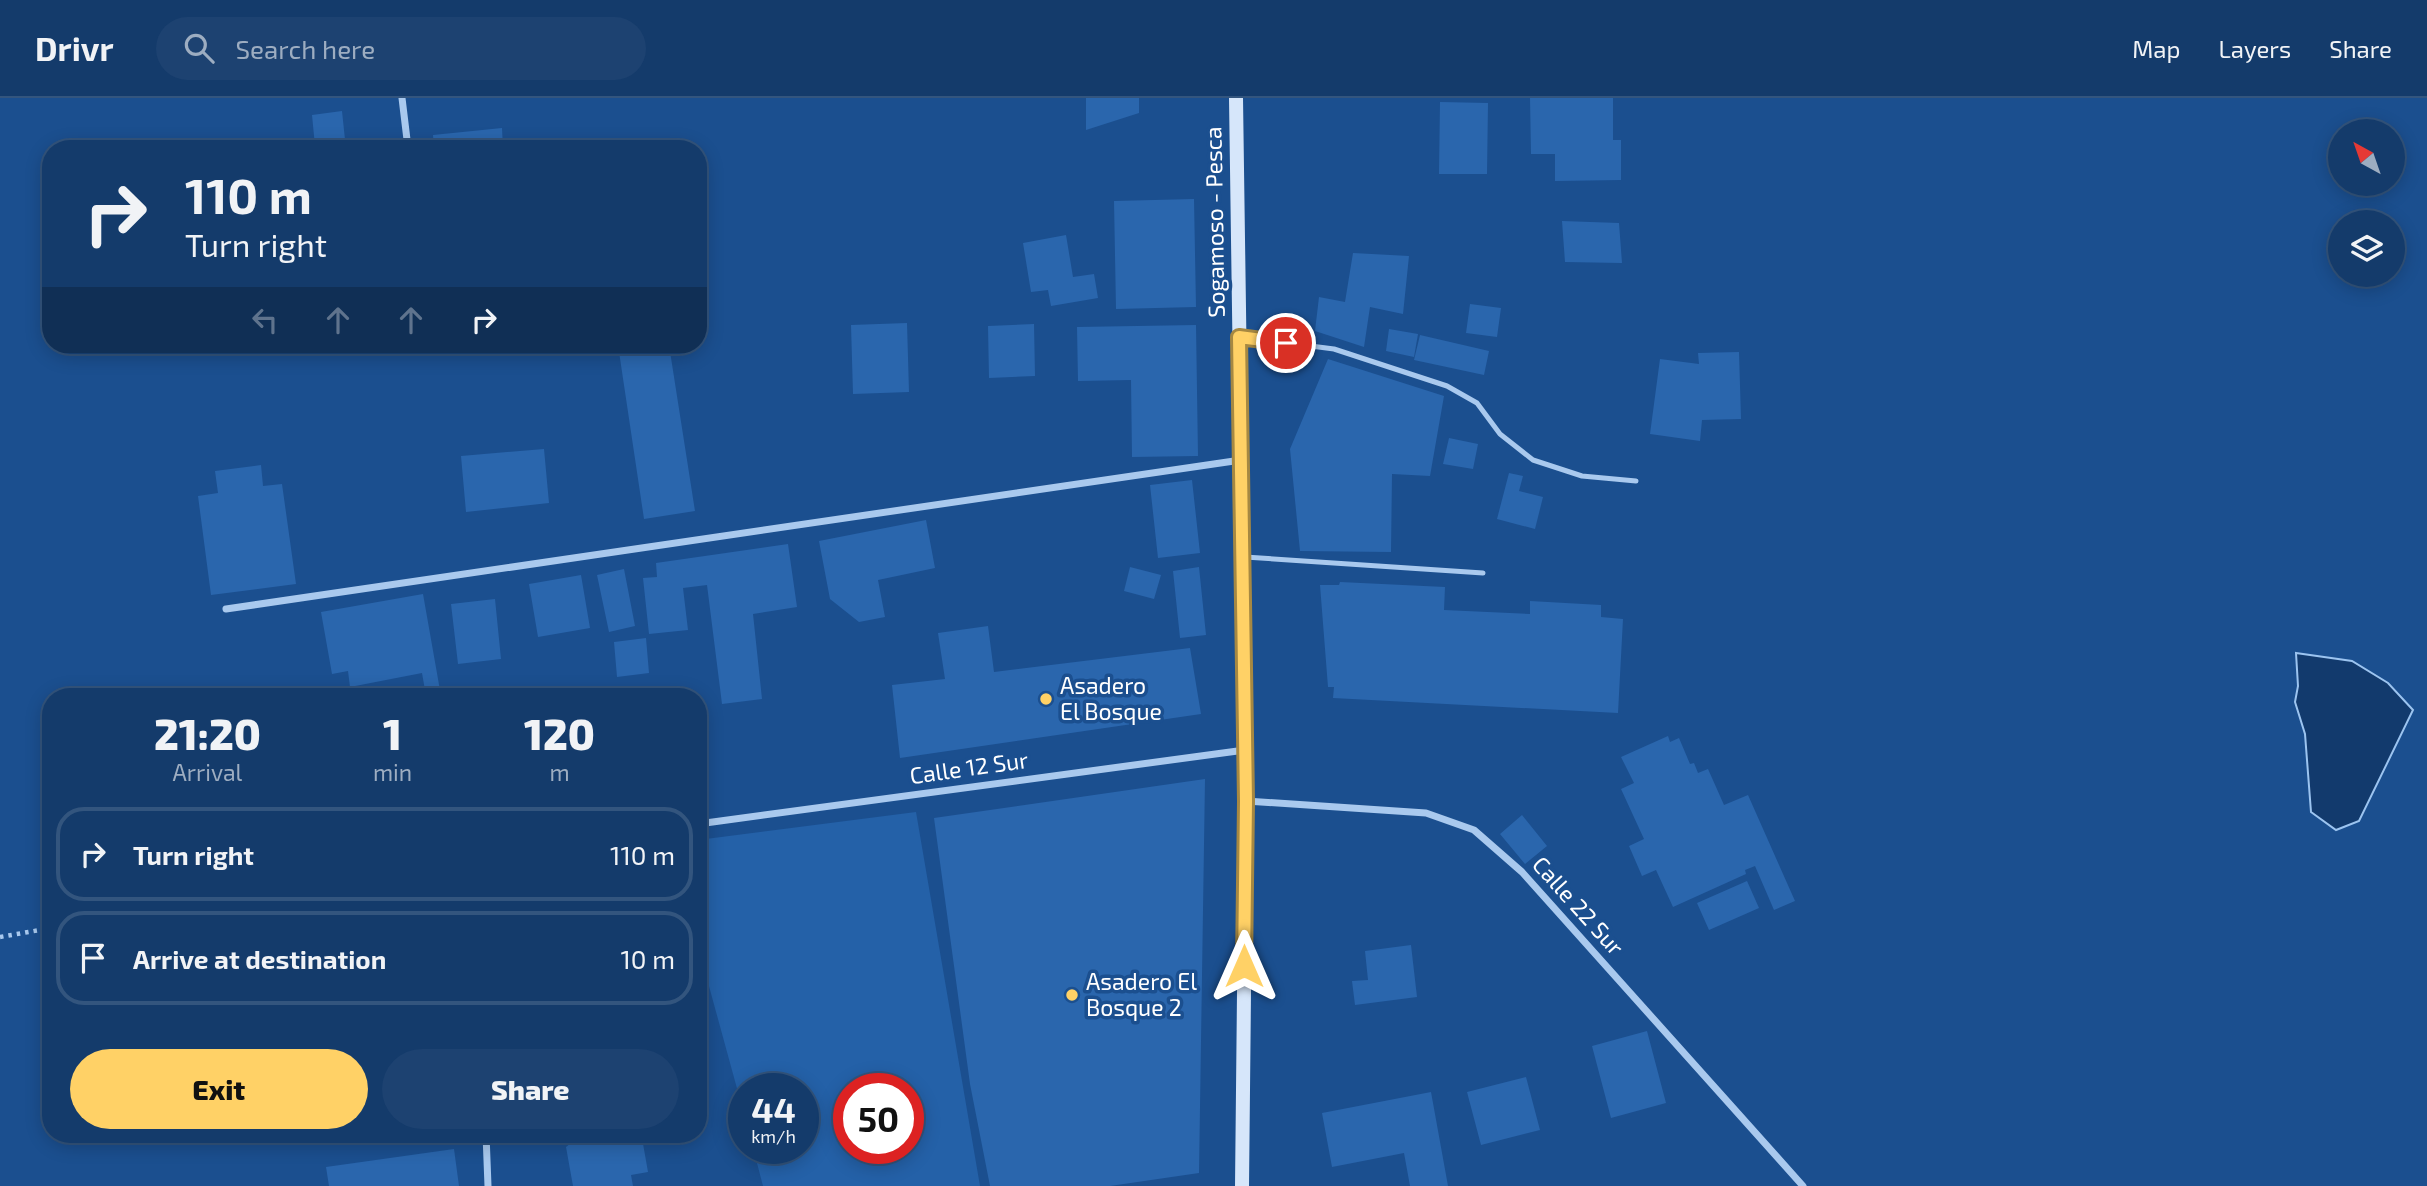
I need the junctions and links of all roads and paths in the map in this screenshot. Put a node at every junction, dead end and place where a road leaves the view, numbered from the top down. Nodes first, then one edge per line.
1 (402, 98) edge
2 (1236, 98) edge
3 (407, 140) edge
4 (1239, 337) junction
5 (1241, 460) junction
6 (1636, 481) dead end
7 (1242, 556) junction
8 (1483, 573) dead end
9 (226, 609) dead end
10 (1245, 750) junction
11 (1246, 801) junction
12 (707, 823) edge
13 (42, 930) edge
14 (0, 937) edge
15 (486, 1143) edge
16 (488, 1186) edge
17 (1242, 1186) edge
18 (1803, 1186) edge

1 - 3 street
2 - 4 main road, Sogamoso - Pesca
4 - 5 main road, Sogamoso - Pesca
4 - 6 lane
5 - 7 main road, Sogamoso - Pesca
5 - 9 street
7 - 8 lane
7 - 10 main road, Sogamoso - Pesca
10 - 11 main road, Sogamoso - Pesca
10 - 12 street, Calle 12 Sur
11 - 17 main road, Sogamoso - Pesca
11 - 18 street, Calle 22 Sur
13 - 14 path
15 - 16 street

